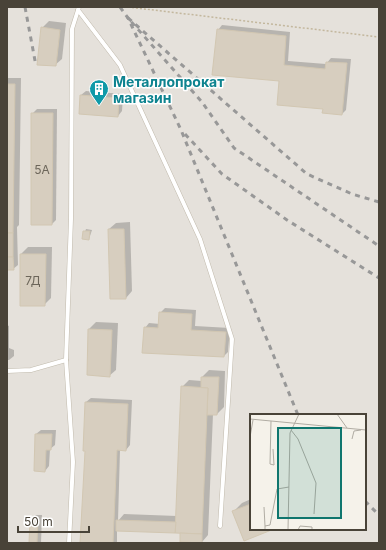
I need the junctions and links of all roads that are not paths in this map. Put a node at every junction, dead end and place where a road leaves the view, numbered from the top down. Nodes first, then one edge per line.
1 (79, 9) edge
2 (66, 360) junction
3 (7, 371) edge
4 (220, 526) dead end
5 (69, 543) edge

1 - 2 lane
1 - 4 lane
2 - 3 lane
2 - 5 lane

